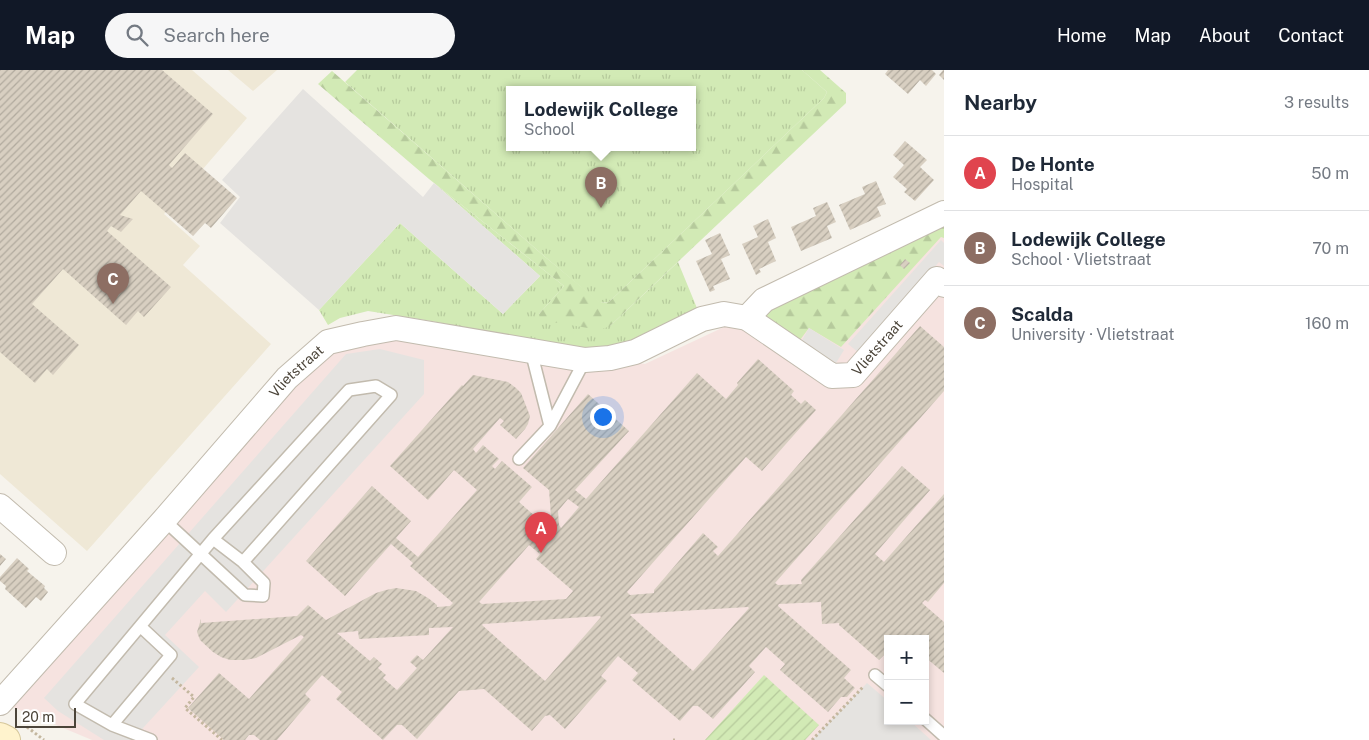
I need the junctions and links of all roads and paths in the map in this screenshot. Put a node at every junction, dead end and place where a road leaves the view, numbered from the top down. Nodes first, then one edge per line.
1 (944, 213) edge
2 (944, 285) edge
3 (747, 318) junction
4 (531, 351) junction
5 (585, 360) junction
6 (550, 426) junction
7 (519, 459) dead end
8 (0, 506) edge
9 (164, 520) junction
10 (213, 539) junction
11 (54, 553) dead end
12 (201, 554) junction
13 (243, 562) junction
14 (140, 627) junction
15 (160, 668) junction
16 (875, 675) joint
17 (884, 683) edge
18 (0, 703) edge
19 (929, 723) edge
20 (112, 725) junction
21 (16, 733) edge
22 (944, 736) edge
23 (0, 737) edge
24 (44, 740) edge
25 (150, 740) edge
26 (222, 740) edge
27 (812, 740) edge

1 - 3 street
2 - 3 street, Vlietstraat
3 - 5 street, Vlietstraat
4 - 5 street, Vlietstraat
4 - 6 lane
4 - 9 street, Vlietstraat
5 - 6 lane
6 - 7 lane
8 - 11 street
9 - 12 lane
9 - 18 street, Vlietstraat
10 - 12 lane
10 - 13 lane
10 - 13 lane
12 - 13 lane
12 - 14 lane
14 - 15 lane
14 - 20 lane
15 - 20 lane
15 - 26 path
16 - 17 lane
16 - 27 path
19 - 22 lane
20 - 25 lane
21 - 23 street
21 - 24 path

